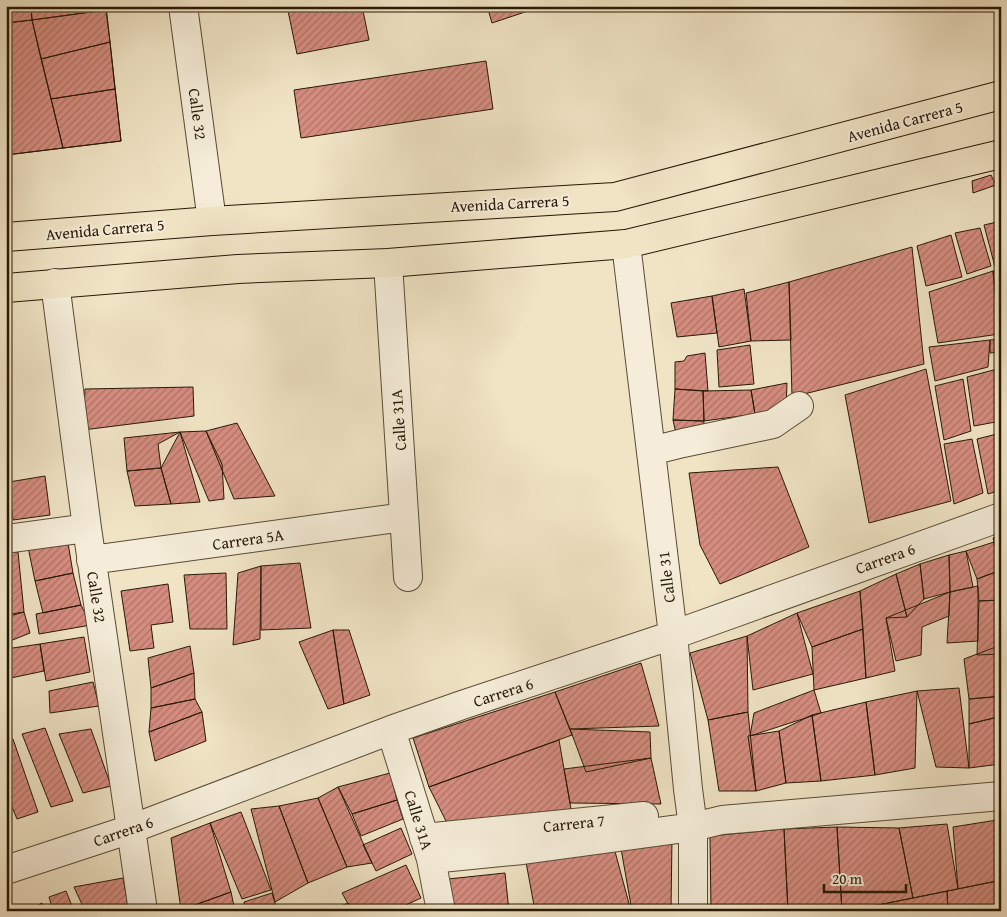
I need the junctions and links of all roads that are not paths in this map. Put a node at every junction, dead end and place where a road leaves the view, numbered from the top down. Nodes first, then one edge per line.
1 (183, 6) edge
2 (1001, 95) edge
3 (1001, 154) edge
4 (212, 221) junction
5 (6, 237) edge
6 (626, 244) junction
7 (388, 263) junction
8 (55, 283) junction
9 (6, 288) edge
10 (799, 406) dead end
11 (651, 451) junction
12 (404, 517) junction
13 (1001, 517) edge
14 (87, 528) junction
15 (6, 539) edge
16 (92, 560) junction
17 (408, 577) dead end
18 (673, 635) junction
19 (391, 730) junction
20 (1001, 796) edge
21 (692, 820) junction
22 (131, 829) junction
23 (428, 848) junction
24 (6, 870) edge
25 (143, 911) edge
26 (441, 911) edge
27 (693, 911) edge

1 - 4 street, Calle 32
2 - 4 main road, Avenida Carrera 5
3 - 6 main road
4 - 5 main road, Avenida Carrera 5
6 - 7 main road
6 - 11 street, Calle 31
7 - 8 main road
7 - 12 street, Calle 31A
8 - 9 main road
8 - 14 street, Calle 32
10 - 11 street
11 - 18 street, Calle 31
12 - 16 street, Carrera 5A
12 - 17 street, Calle 31A
13 - 18 street, Carrera 6
14 - 15 street
14 - 16 street, Calle 32
16 - 22 street, Calle 32
18 - 19 street, Carrera 6
18 - 21 street, Calle 31
19 - 22 street, Carrera 6
19 - 23 street, Calle 31A
20 - 21 street, Carrera 7
21 - 23 street, Carrera 7
21 - 27 street, Calle 31
22 - 24 street, Carrera 6
22 - 25 street, Calle 32
23 - 26 street, Calle 31A

